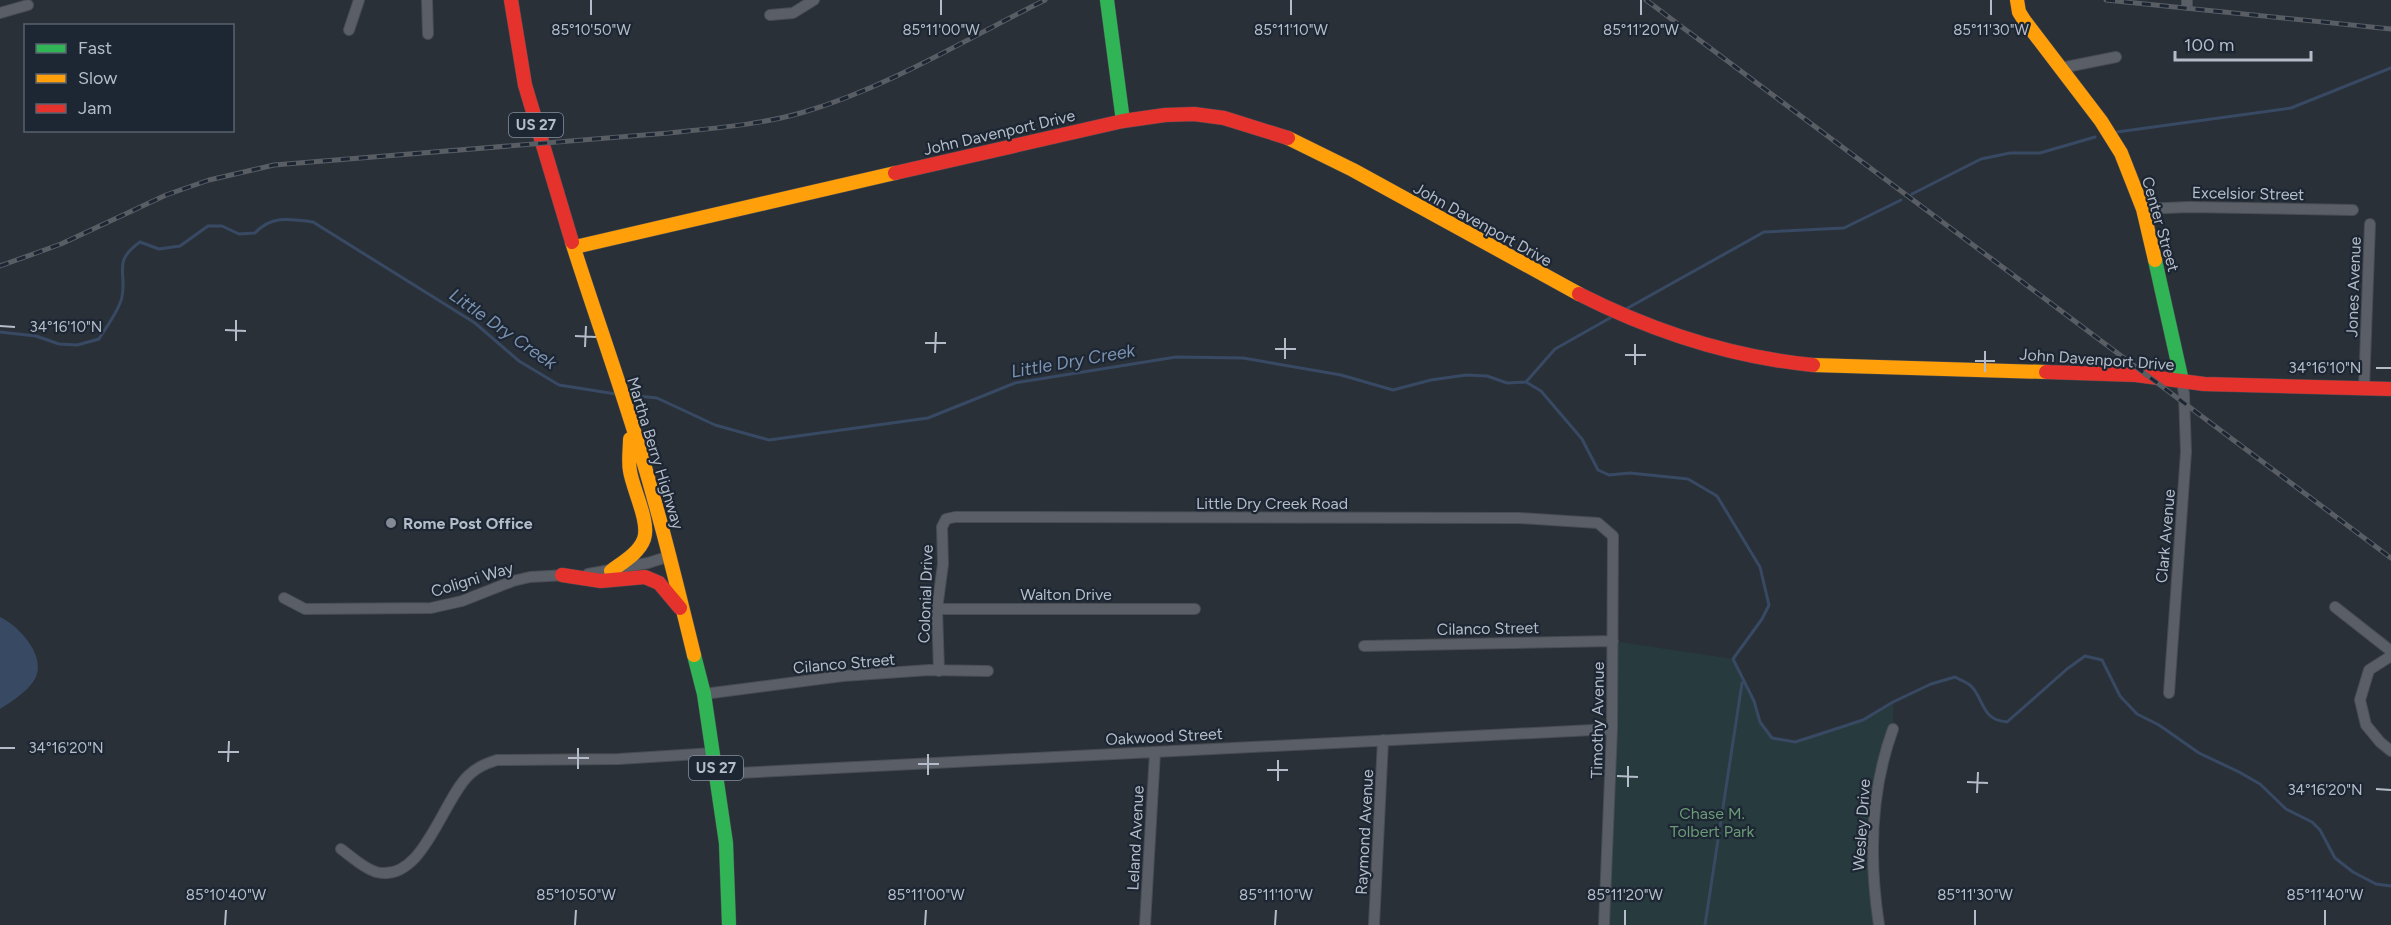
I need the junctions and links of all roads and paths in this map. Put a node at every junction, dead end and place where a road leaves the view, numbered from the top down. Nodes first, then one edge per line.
1 (359, 0) edge
2 (427, 0) edge
3 (511, 0) edge
4 (814, 0) edge
5 (1107, 0) edge
6 (2017, 0) edge
7 (28, 5) dead end
8 (0, 13) edge
9 (770, 15) dead end
10 (349, 30) dead end
11 (428, 34) dead end
12 (2116, 57) dead end
13 (2061, 68) junction
14 (1124, 121) junction
15 (2143, 209) junction
16 (2353, 210) dead end
17 (2370, 224) dead end
18 (575, 247) junction
19 (2182, 381) junction
20 (2364, 388) junction
21 (2391, 388) edge
22 (634, 450) junction
23 (946, 519) joint
24 (1598, 523) joint
25 (670, 555) junction
26 (611, 571) junction
27 (562, 575) junction
28 (284, 598) dead end
29 (2335, 607) dead end
30 (937, 609) junction
31 (1196, 609) dead end
32 (684, 613) junction
33 (1613, 641) junction
34 (1364, 646) dead end
35 (2391, 651) edge
36 (2391, 656) edge
37 (939, 671) junction
38 (988, 671) dead end
39 (2169, 693) dead end
40 (704, 694) junction
41 (1612, 729) junction
42 (1893, 729) dead end
43 (1383, 740) junction
44 (2391, 751) edge
45 (1155, 752) junction
46 (714, 753) junction
47 (717, 774) junction
48 (341, 849) dead end
49 (729, 925) edge
50 (1145, 925) edge
51 (1374, 925) edge
52 (1604, 925) edge
53 (1879, 925) edge

1 - 10 street
2 - 11 street
3 - 18 street, Martha Berry Highway / US 27
4 - 9 street
5 - 14 street
6 - 13 street, Center Street
7 - 8 street
12 - 13 street
13 - 15 street, Center Street
14 - 18 street, John Davenport Drive
14 - 19 street, John Davenport Drive
15 - 16 street, Excelsior Street
15 - 19 street, Center Street
17 - 20 street, Jones Avenue
18 - 22 street, Martha Berry Highway / US 27
19 - 20 street, John Davenport Drive
19 - 39 street, Clark Avenue
20 - 21 street, John Davenport Drive
22 - 25 street, Martha Berry Highway / US 27
22 - 26 street
23 - 24 street, Little Dry Creek Road
23 - 30 street, Colonial Drive
24 - 33 street, Timothy Avenue
25 - 26 street, Coligni Way
25 - 32 street, Martha Berry Highway / US 27
26 - 27 street, Coligni Way
27 - 28 street, Coligni Way
27 - 32 street
29 - 35 street
30 - 31 street, Walton Drive
30 - 37 street, Colonial Drive
32 - 40 street, Martha Berry Highway / US 27
33 - 34 street, Cilanco Street
33 - 41 street, Timothy Avenue
36 - 44 street
37 - 38 street, Cilanco Street
37 - 40 street, Cilanco Street
40 - 46 street, Martha Berry Highway / US 27
41 - 43 street, Oakwood Street
41 - 52 street, Timothy Avenue
42 - 53 street, Wesley Drive
43 - 45 street, Oakwood Street
43 - 51 street, Raymond Avenue
45 - 47 street, Oakwood Street
45 - 50 street, Leland Avenue
46 - 47 street, Martha Berry Highway / US 27
46 - 48 street
47 - 49 street, Martha Berry Highway / US 27

